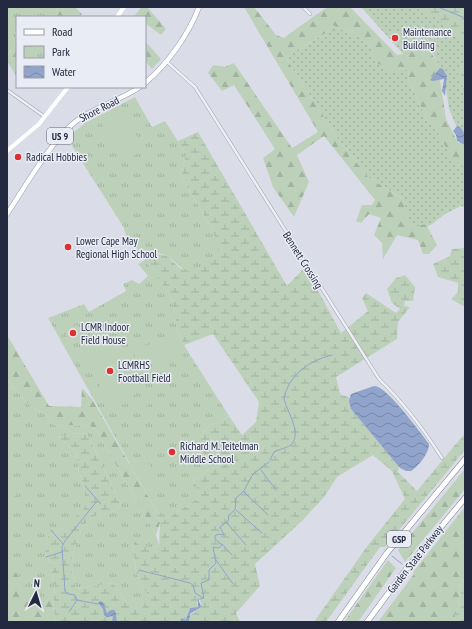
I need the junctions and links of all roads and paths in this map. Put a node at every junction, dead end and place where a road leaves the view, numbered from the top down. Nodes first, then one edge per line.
1 (124, 7) edge
2 (199, 7) edge
3 (302, 7) edge
4 (310, 14) dead end
5 (119, 16) edge
6 (167, 62) junction
7 (146, 82) edge
8 (67, 88) edge
9 (138, 88) edge
10 (7, 90) edge
11 (46, 117) junction
12 (7, 151) edge
13 (7, 214) edge
14 (442, 458) dead end
15 (465, 459) edge
16 (465, 498) edge
17 (338, 622) edge
18 (367, 622) edge

1 - 5 street
2 - 6 main road
3 - 4 street
6 - 7 main road
6 - 14 street, Bennett Crossing
8 - 11 street
9 - 13 main road, Shore Road / US 9
10 - 11 street
11 - 12 street
15 - 17 highway, GSP
16 - 18 highway, Garden State Parkway / GSP

